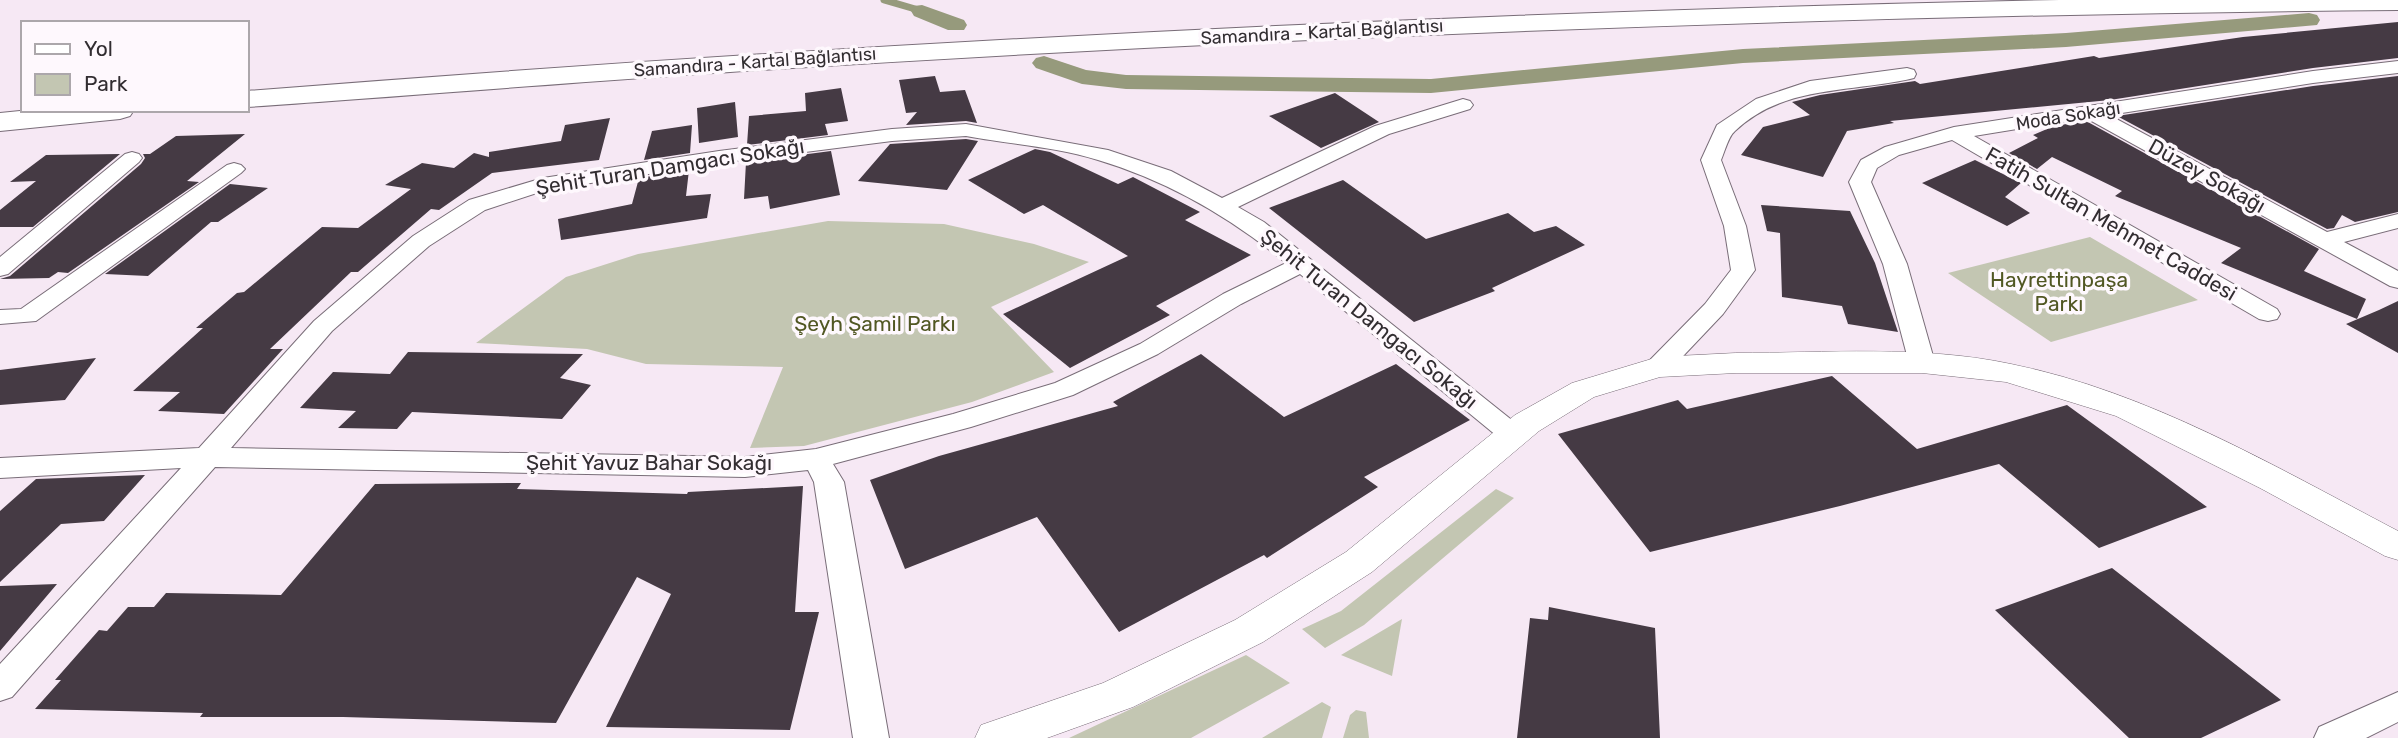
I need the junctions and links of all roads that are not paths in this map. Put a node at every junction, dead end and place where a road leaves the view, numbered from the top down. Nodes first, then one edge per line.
1 (1774, 0) edge
2 (2398, 3) edge
3 (2398, 67) edge
4 (1907, 74) dead end
5 (248, 82) edge
6 (248, 99) edge
7 (21, 103) edge
8 (0, 105) edge
9 (1464, 105) dead end
10 (100, 112) edge
11 (2089, 112) junction
12 (0, 122) edge
13 (1954, 133) junction
14 (132, 158) dead end
15 (234, 169) dead end
16 (1222, 206) junction
17 (2398, 220) edge
18 (2324, 240) junction
19 (1302, 264) junction
20 (0, 269) edge
21 (2398, 281) edge
22 (2268, 314) dead end
23 (0, 317) edge
24 (1922, 363) junction
25 (1658, 367) junction
26 (1513, 435) junction
27 (207, 457) junction
28 (816, 459) junction
29 (0, 468) edge
30 (2398, 547) edge
31 (0, 687) edge
32 (2398, 706) edge
33 (871, 738) edge
34 (996, 738) edge
35 (2332, 738) edge

1 - 5 highway, Samandıra - Kartal Bağlantısı
2 - 6 highway, Samandıra - Kartal Bağlantısı
3 - 11 street, Moda Sokağı
4 - 25 street
7 - 8 highway
9 - 16 street
10 - 12 highway
11 - 13 street, Moda Sokağı
11 - 18 street, Düzey Sokağı
13 - 22 street, Fatih Sultan Mehmet Caddesi
13 - 24 street, Moda Sokağı
14 - 20 street
15 - 23 street
16 - 19 street, Şehit Turan Damgacı Sokağı
16 - 27 street, Şehit Turan Damgacı Sokağı
17 - 18 street
18 - 21 street, Düzey Sokağı
19 - 26 street, Şehit Turan Damgacı Sokağı
19 - 28 street, Şehit Yavuz Bahar Sokağı
24 - 25 street
24 - 30 street
25 - 26 street
26 - 34 street
27 - 28 street, Şehit Yavuz Bahar Sokağı
27 - 29 street, Şehit Yavuz Bahar Sokağı
27 - 31 street
28 - 33 street
32 - 35 street

